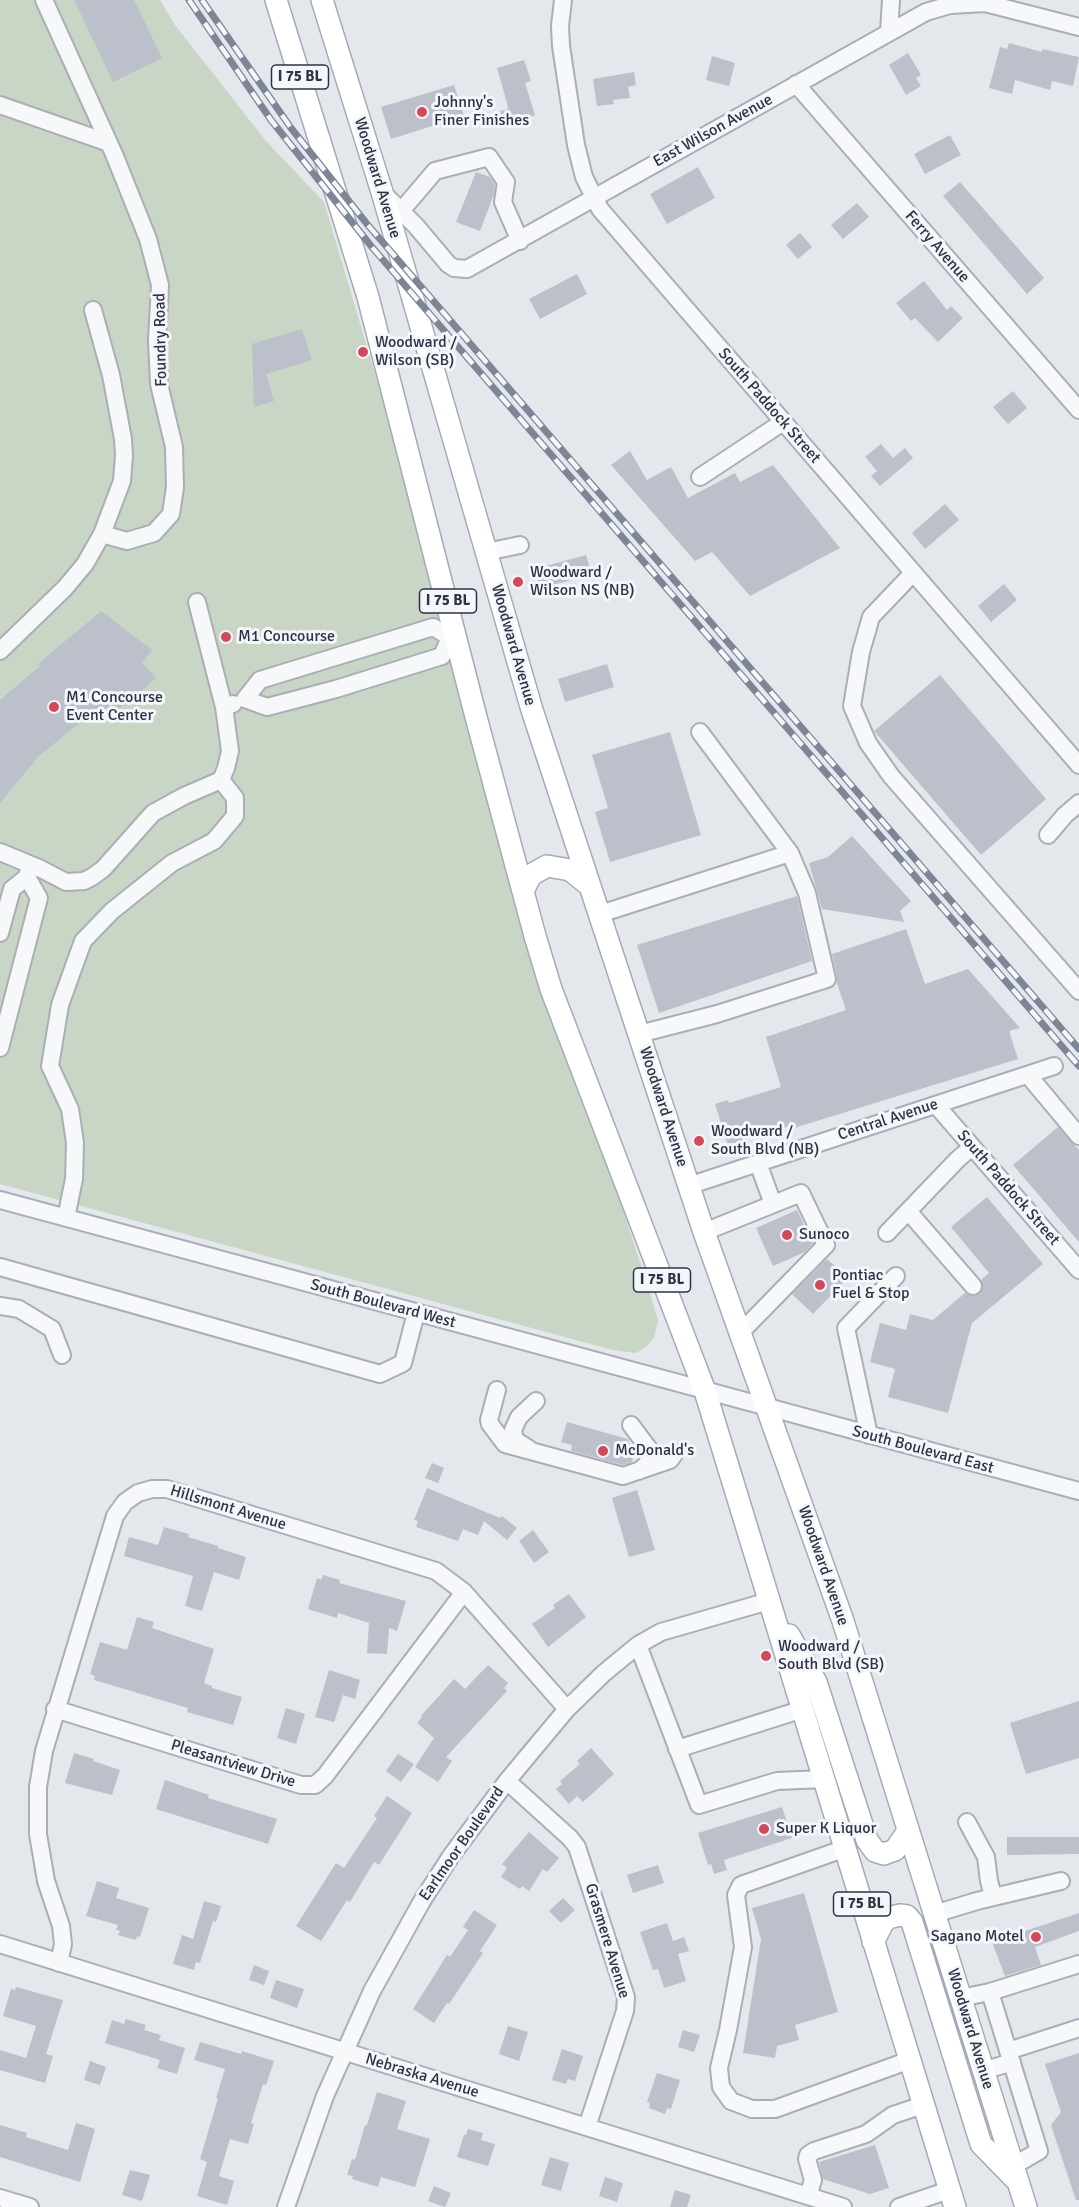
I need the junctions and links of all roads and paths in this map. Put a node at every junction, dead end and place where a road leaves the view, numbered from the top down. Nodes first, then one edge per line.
1 (44, 0) edge
2 (276, 0) edge
3 (322, 0) edge
4 (563, 0) edge
5 (891, 0) edge
6 (1079, 27) edge
7 (889, 32) junction
8 (796, 84) junction
9 (0, 105) edge
10 (109, 144) junction
11 (382, 192) junction
12 (593, 198) junction
13 (401, 211) junction
14 (520, 240) junction
15 (93, 310) dead end
16 (1079, 410) edge
17 (783, 422) junction
18 (700, 477) dead end
19 (102, 534) junction
20 (520, 545) dead end
21 (486, 552) junction
22 (913, 573) junction
23 (197, 602) dead end
24 (454, 637) junction
25 (0, 651) edge
26 (245, 699) junction
27 (224, 707) junction
28 (700, 732) dead end
29 (1079, 765) edge
30 (221, 780) junction
31 (1079, 803) edge
32 (1048, 835) dead end
33 (0, 852) edge
34 (790, 853) junction
35 (28, 871) junction
36 (590, 885) junction
37 (523, 891) junction
38 (600, 914) junction
39 (0, 933) edge
40 (1079, 990) edge
41 (639, 1034) junction
42 (0, 1048) edge
43 (1054, 1066) dead end
44 (1028, 1075) junction
45 (936, 1105) junction
46 (1079, 1136) edge
47 (972, 1147) junction
48 (758, 1163) junction
49 (688, 1185) junction
50 (0, 1200) edge
51 (773, 1204) junction
52 (908, 1211) junction
53 (66, 1218) junction
54 (704, 1232) junction
55 (887, 1233) dead end
56 (0, 1267) edge
57 (1079, 1270) edge
58 (896, 1276) dead end
59 (973, 1286) dead end
60 (0, 1306) edge
61 (416, 1313) junction
62 (740, 1333) junction
63 (62, 1355) dead end
64 (497, 1390) dead end
65 (705, 1391) junction
66 (536, 1401) dead end
67 (766, 1407) junction
68 (631, 1425) dead end
69 (869, 1435) junction
70 (534, 1453) junction
71 (675, 1453) dead end
72 (638, 1472) junction
73 (1079, 1491) edge
74 (464, 1592) junction
75 (769, 1601) junction
76 (638, 1645) junction
77 (55, 1709) junction
78 (567, 1709) junction
79 (803, 1709) junction
80 (677, 1749) junction
81 (825, 1779) junction
82 (507, 1780) junction
83 (968, 1822) dead end
84 (908, 1831) junction
85 (846, 1848) junction
86 (1061, 1881) dead end
87 (993, 1896) junction
88 (934, 1914) junction
89 (873, 1941) junction
90 (0, 1944) edge
91 (59, 1963) junction
92 (1079, 1964) edge
93 (990, 1992) junction
94 (960, 1998) junction
95 (1079, 2028) edge
96 (344, 2051) junction
97 (1010, 2056) junction
98 (910, 2061) junction
99 (983, 2072) junction
100 (923, 2105) junction
101 (586, 2127) junction
102 (1015, 2174) junction
103 (808, 2196) junction
104 (0, 2198) edge
105 (952, 2199) edge
106 (30, 2207) edge
107 (286, 2207) edge
108 (843, 2207) edge
109 (899, 2207) edge
110 (963, 2207) edge
111 (1026, 2207) edge

1 - 10 street, Foundry Road
2 - 24 main road, I 75 BL
3 - 11 main road, Woodward Avenue / I 75 BL
4 - 12 street, South Paddock Street
5 - 7 street
6 - 7 street, East Wilson Avenue
7 - 8 street, East Wilson Avenue
8 - 12 street, East Wilson Avenue
8 - 16 street, Ferry Avenue
9 - 10 street
10 - 19 street, Foundry Road
11 - 13 street, East Wilson Avenue
11 - 21 main road, Woodward Avenue / I 75 BL
12 - 14 street, East Wilson Avenue
12 - 17 street, South Paddock Street
13 - 14 street, East Wilson Avenue
13 - 14 street
15 - 19 street
17 - 18 street
17 - 22 street, South Paddock Street
19 - 25 street
20 - 21 street
21 - 36 main road, Woodward Avenue / I 75 BL
22 - 29 street, South Paddock Street
22 - 40 street
23 - 27 street
24 - 26 street
24 - 26 street
24 - 37 main road, I 75 BL
26 - 27 street
27 - 30 street
28 - 34 street
30 - 35 street
30 - 53 street
31 - 32 street
33 - 35 street
34 - 38 street
34 - 41 street
35 - 39 street
35 - 42 street
36 - 37 main road
36 - 38 main road, Woodward Avenue / I 75 BL
37 - 65 main road, I 75 BL
38 - 41 main road, Woodward Avenue / I 75 BL
41 - 49 main road, Woodward Avenue / I 75 BL
43 - 44 street, Central Avenue
44 - 45 street, Central Avenue
44 - 46 street
45 - 47 street, South Paddock Street
45 - 48 street, Central Avenue
47 - 52 street
47 - 57 street, South Paddock Street
48 - 49 street, Central Avenue
48 - 51 street
49 - 54 main road, Woodward Avenue / I 75 BL
50 - 53 street, South Boulevard West
51 - 54 street
51 - 62 street
52 - 55 street
52 - 59 street
53 - 61 street, South Boulevard West
54 - 62 main road, Woodward Avenue / I 75 BL
56 - 61 street
58 - 69 street
60 - 63 street
61 - 65 street, South Boulevard West
62 - 67 main road, Woodward Avenue / I 75 BL
64 - 70 street
65 - 67 street, South Boulevard West
65 - 75 main road, I 75 BL
66 - 70 street
67 - 69 street, South Boulevard East
67 - 84 main road, Woodward Avenue / I 75 BL
68 - 72 street
69 - 73 street, South Boulevard East
70 - 72 street
71 - 72 street
74 - 77 street, Pleasantview Drive
74 - 77 street, Hillsmont Avenue
74 - 78 street, Hillsmont Avenue
75 - 76 street, Earlmoor Boulevard
75 - 79 main road, I 75 BL
75 - 84 main road
76 - 78 street, Earlmoor Boulevard
76 - 80 street
77 - 91 street, Hillsmont Avenue
78 - 82 street, Earlmoor Boulevard
79 - 80 street
79 - 81 main road, I 75 BL
80 - 81 street
81 - 85 main road, I 75 BL
82 - 96 street, Earlmoor Boulevard
82 - 101 street, Grasmere Avenue
83 - 87 street
84 - 88 main road, Woodward Avenue / I 75 BL
85 - 89 main road, I 75 BL
85 - 98 street
86 - 87 street
87 - 88 street
88 - 94 main road, Woodward Avenue / I 75 BL
89 - 98 main road, I 75 BL
89 - 102 main road
90 - 91 street, Nebraska Avenue
91 - 96 street, Nebraska Avenue
92 - 93 street
93 - 94 street
93 - 97 street
94 - 99 main road, Woodward Avenue / I 75 BL
95 - 97 street
96 - 101 street, Nebraska Avenue
96 - 107 street, Earlmoor Boulevard
97 - 99 street
97 - 102 street
98 - 100 main road, I 75 BL
99 - 102 main road, Woodward Avenue / I 75 BL
100 - 103 street
100 - 105 main road, I 75 BL
101 - 103 street, Nebraska Avenue
102 - 111 main road, Woodward Avenue / I 75 BL
103 - 108 street, Nebraska Avenue
104 - 106 street
105 - 109 street
105 - 110 main road

